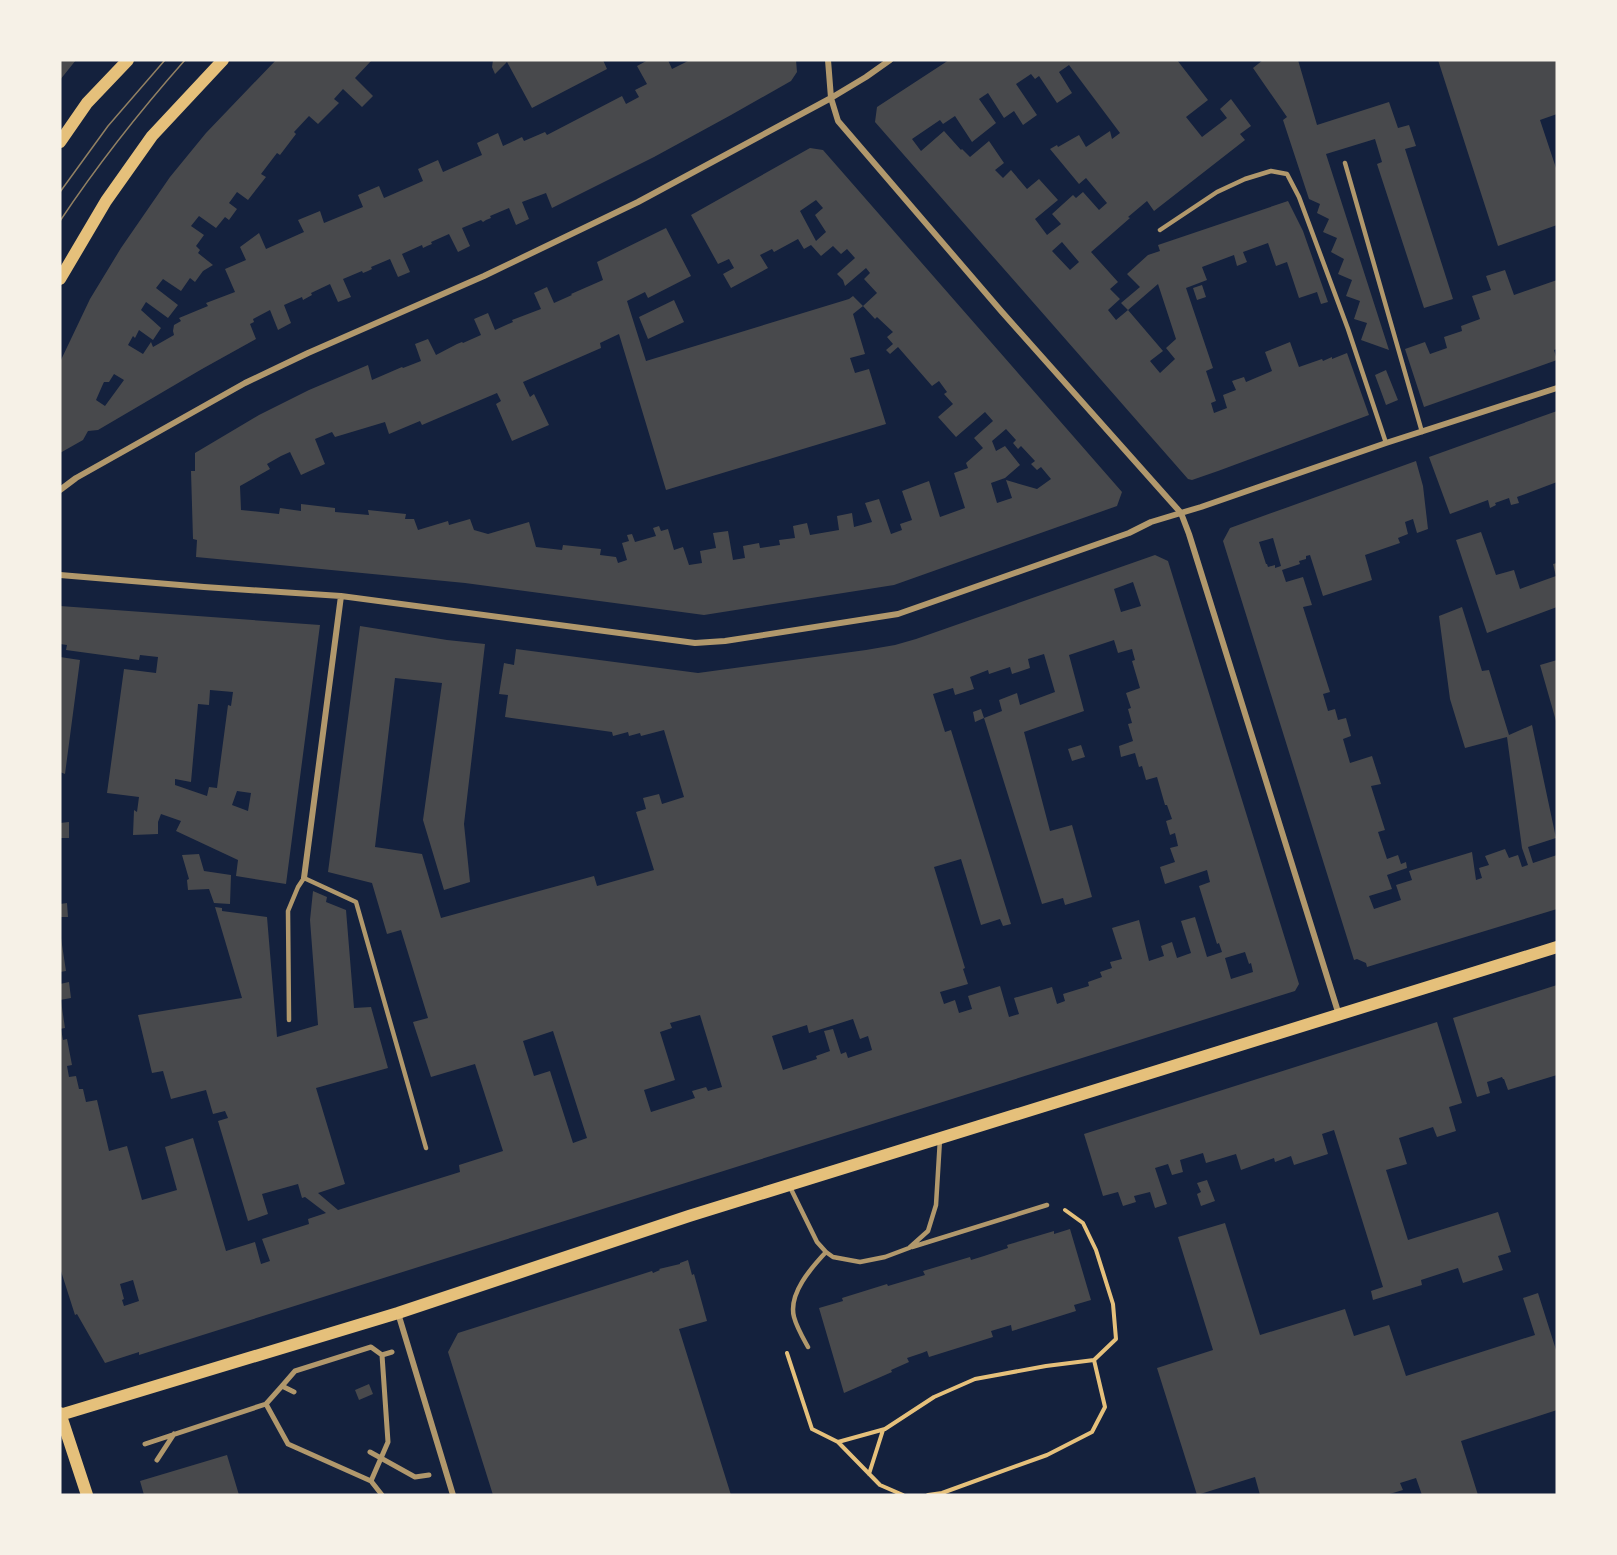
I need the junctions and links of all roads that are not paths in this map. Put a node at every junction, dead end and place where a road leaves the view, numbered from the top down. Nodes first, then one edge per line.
1 (128, 60) edge
2 (223, 60) edge
3 (828, 60) edge
4 (890, 60) edge
5 (831, 98) junction
6 (60, 142) edge
7 (1345, 164) dead end
8 (1160, 230) dead end
9 (60, 279) edge
10 (1557, 388) edge
11 (1422, 432) junction
12 (1386, 443) junction
13 (60, 490) edge
14 (1181, 513) junction
15 (60, 575) edge
16 (341, 596) junction
17 (304, 878) junction
18 (1557, 947) edge
19 (1339, 1015) junction
20 (289, 1020) dead end
21 (940, 1139) junction
22 (426, 1148) dead end
23 (789, 1185) junction
24 (1047, 1205) road end
25 (909, 1248) junction
26 (826, 1252) junction
27 (398, 1312) junction
28 (808, 1347) dead end
29 (392, 1352) dead end
30 (382, 1355) junction
31 (282, 1386) junction
32 (294, 1392) dead end
33 (266, 1404) junction
34 (60, 1414) edge
35 (174, 1434) junction
36 (145, 1444) dead end
37 (370, 1452) dead end
38 (381, 1458) junction
39 (157, 1460) dead end
40 (429, 1475) dead end
41 (371, 1481) junction
42 (87, 1495) edge
43 (382, 1495) edge
44 (453, 1495) edge

1 - 6 main road
2 - 9 main road
3 - 5 street
4 - 5 street
5 - 13 street
5 - 14 street
7 - 11 lane
8 - 12 lane
10 - 11 street
11 - 12 street
12 - 14 street
14 - 16 street
14 - 19 street
15 - 16 street
16 - 17 street
17 - 20 lane
17 - 22 lane
18 - 19 main road
19 - 21 main road
21 - 23 main road
21 - 25 lane
23 - 26 lane
23 - 27 main road
24 - 25 lane
25 - 26 lane
26 - 28 lane
27 - 34 main road
27 - 44 street
29 - 30 street
30 - 31 street
30 - 38 street
31 - 32 street
31 - 33 street
33 - 35 street
33 - 41 street
34 - 42 main road
35 - 36 street
35 - 39 street
37 - 38 street
38 - 40 street
38 - 41 street
41 - 43 street

